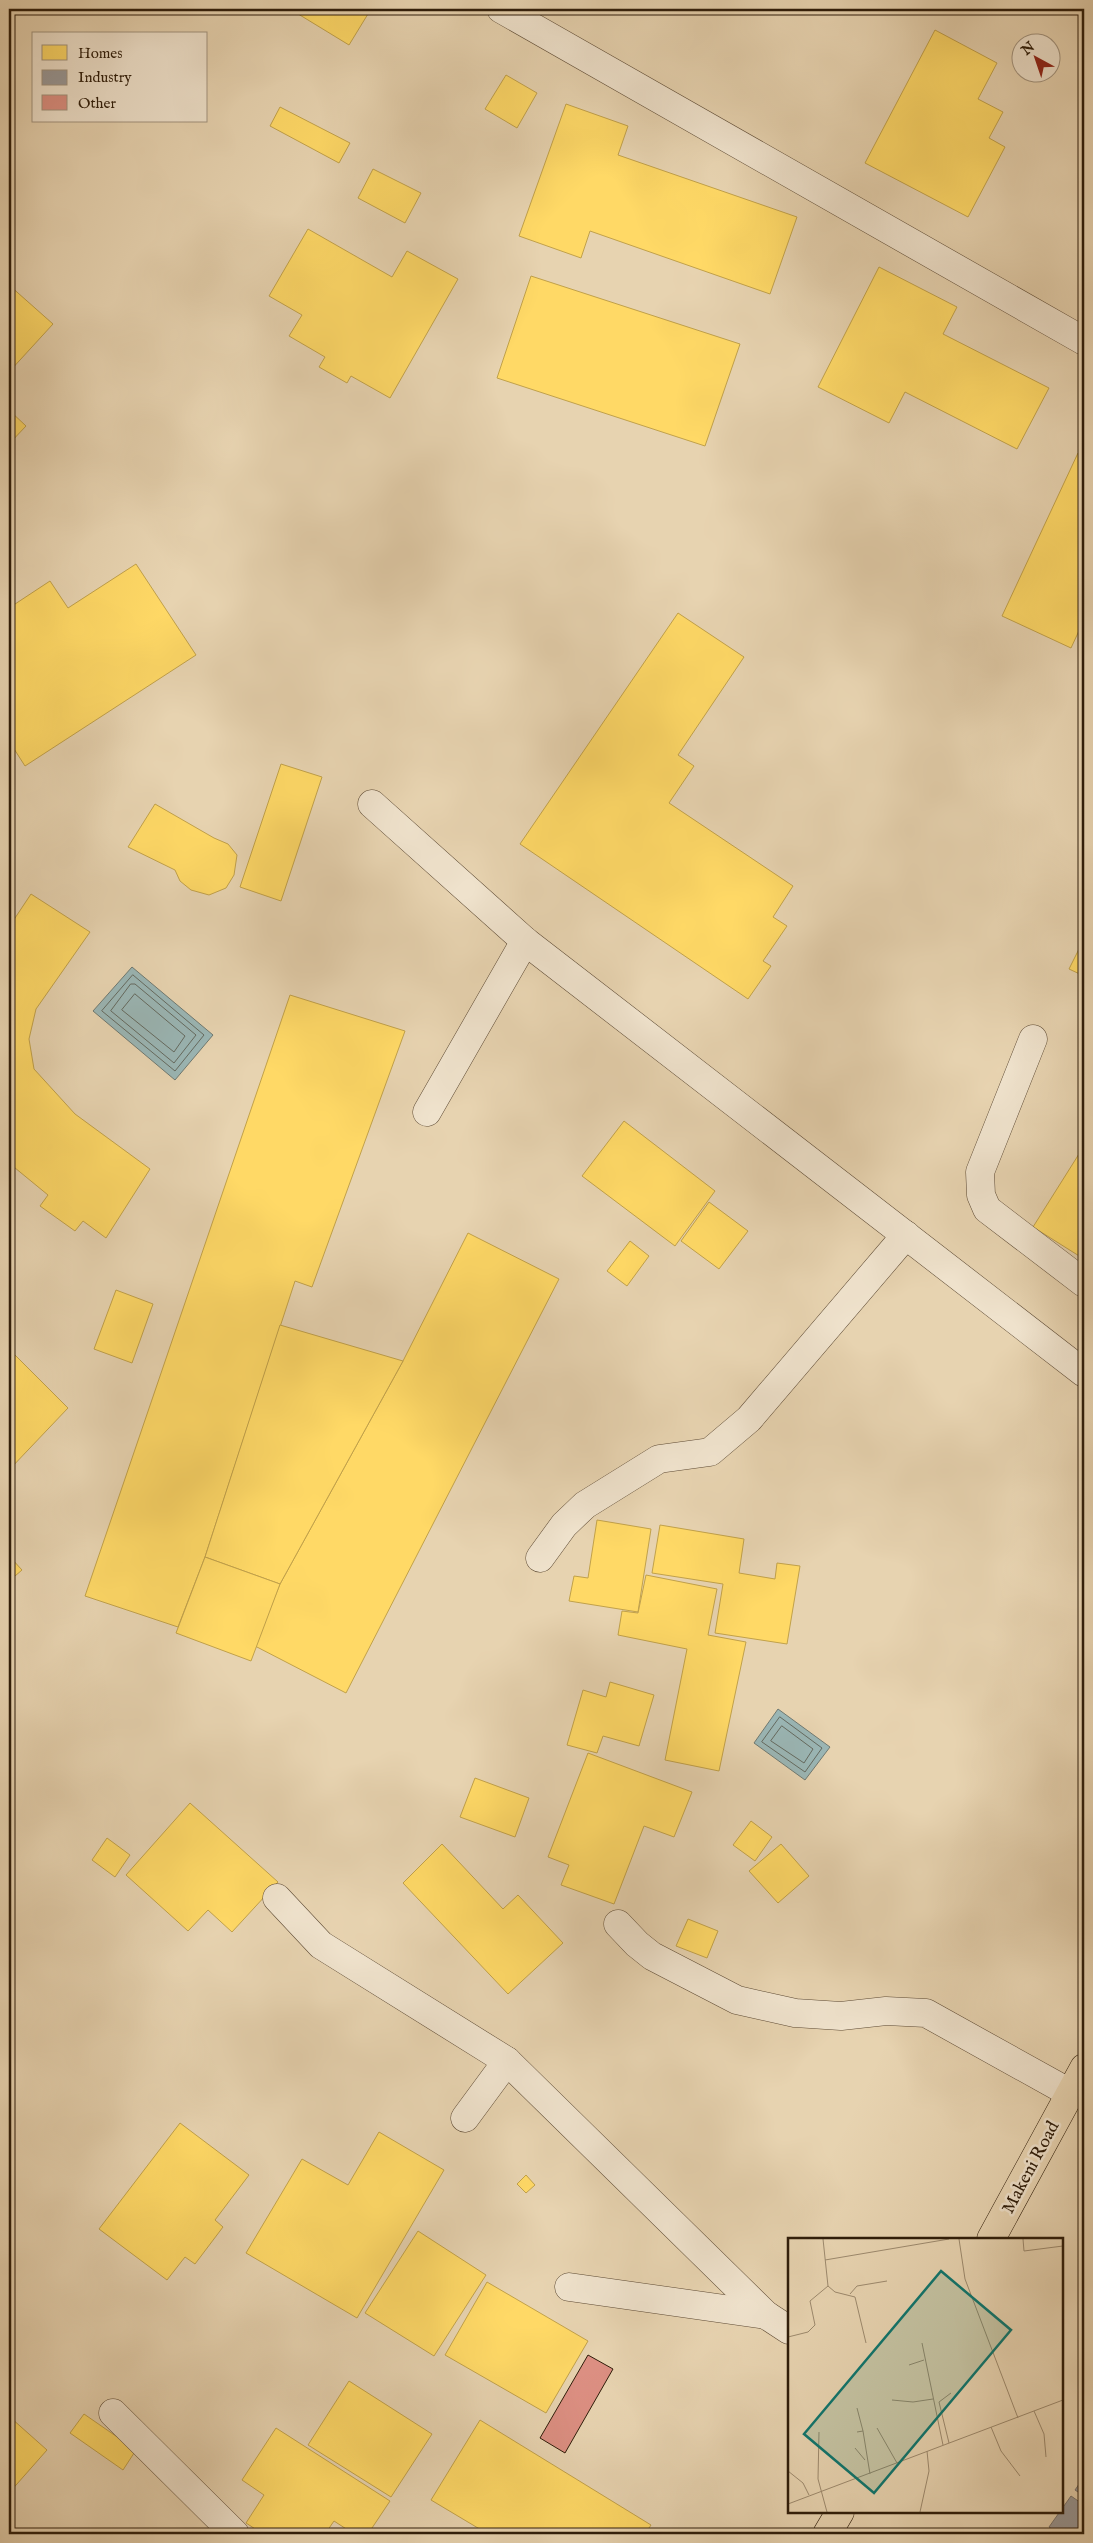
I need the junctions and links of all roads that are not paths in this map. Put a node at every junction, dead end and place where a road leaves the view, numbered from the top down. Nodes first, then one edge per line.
1 (501, 9) edge
2 (1084, 341) edge
3 (372, 804) dead end
4 (525, 941) junction
5 (1033, 1038) dead end
6 (427, 1112) dead end
7 (906, 1235) junction
8 (1084, 1283) edge
9 (1084, 1374) edge
10 (540, 1558) dead end
11 (277, 1898) dead end
12 (618, 1924) dead end
13 (507, 2062) junction
14 (1084, 2068) edge
15 (1070, 2093) junction
16 (465, 2118) dead end
17 (992, 2238) edge
18 (569, 2286) dead end
19 (766, 2315) junction
20 (788, 2329) edge
21 (113, 2413) dead end
22 (839, 2513) edge
23 (235, 2534) edge
24 (827, 2534) edge

1 - 2 street
3 - 4 street
4 - 6 street
4 - 7 street
5 - 8 street
7 - 9 street
7 - 10 street
11 - 13 street
12 - 15 street
13 - 16 street
13 - 19 street
14 - 15 main road, Makeni Road
15 - 17 main road, Makeni Road
18 - 19 street
19 - 20 street
21 - 23 street
22 - 24 main road

